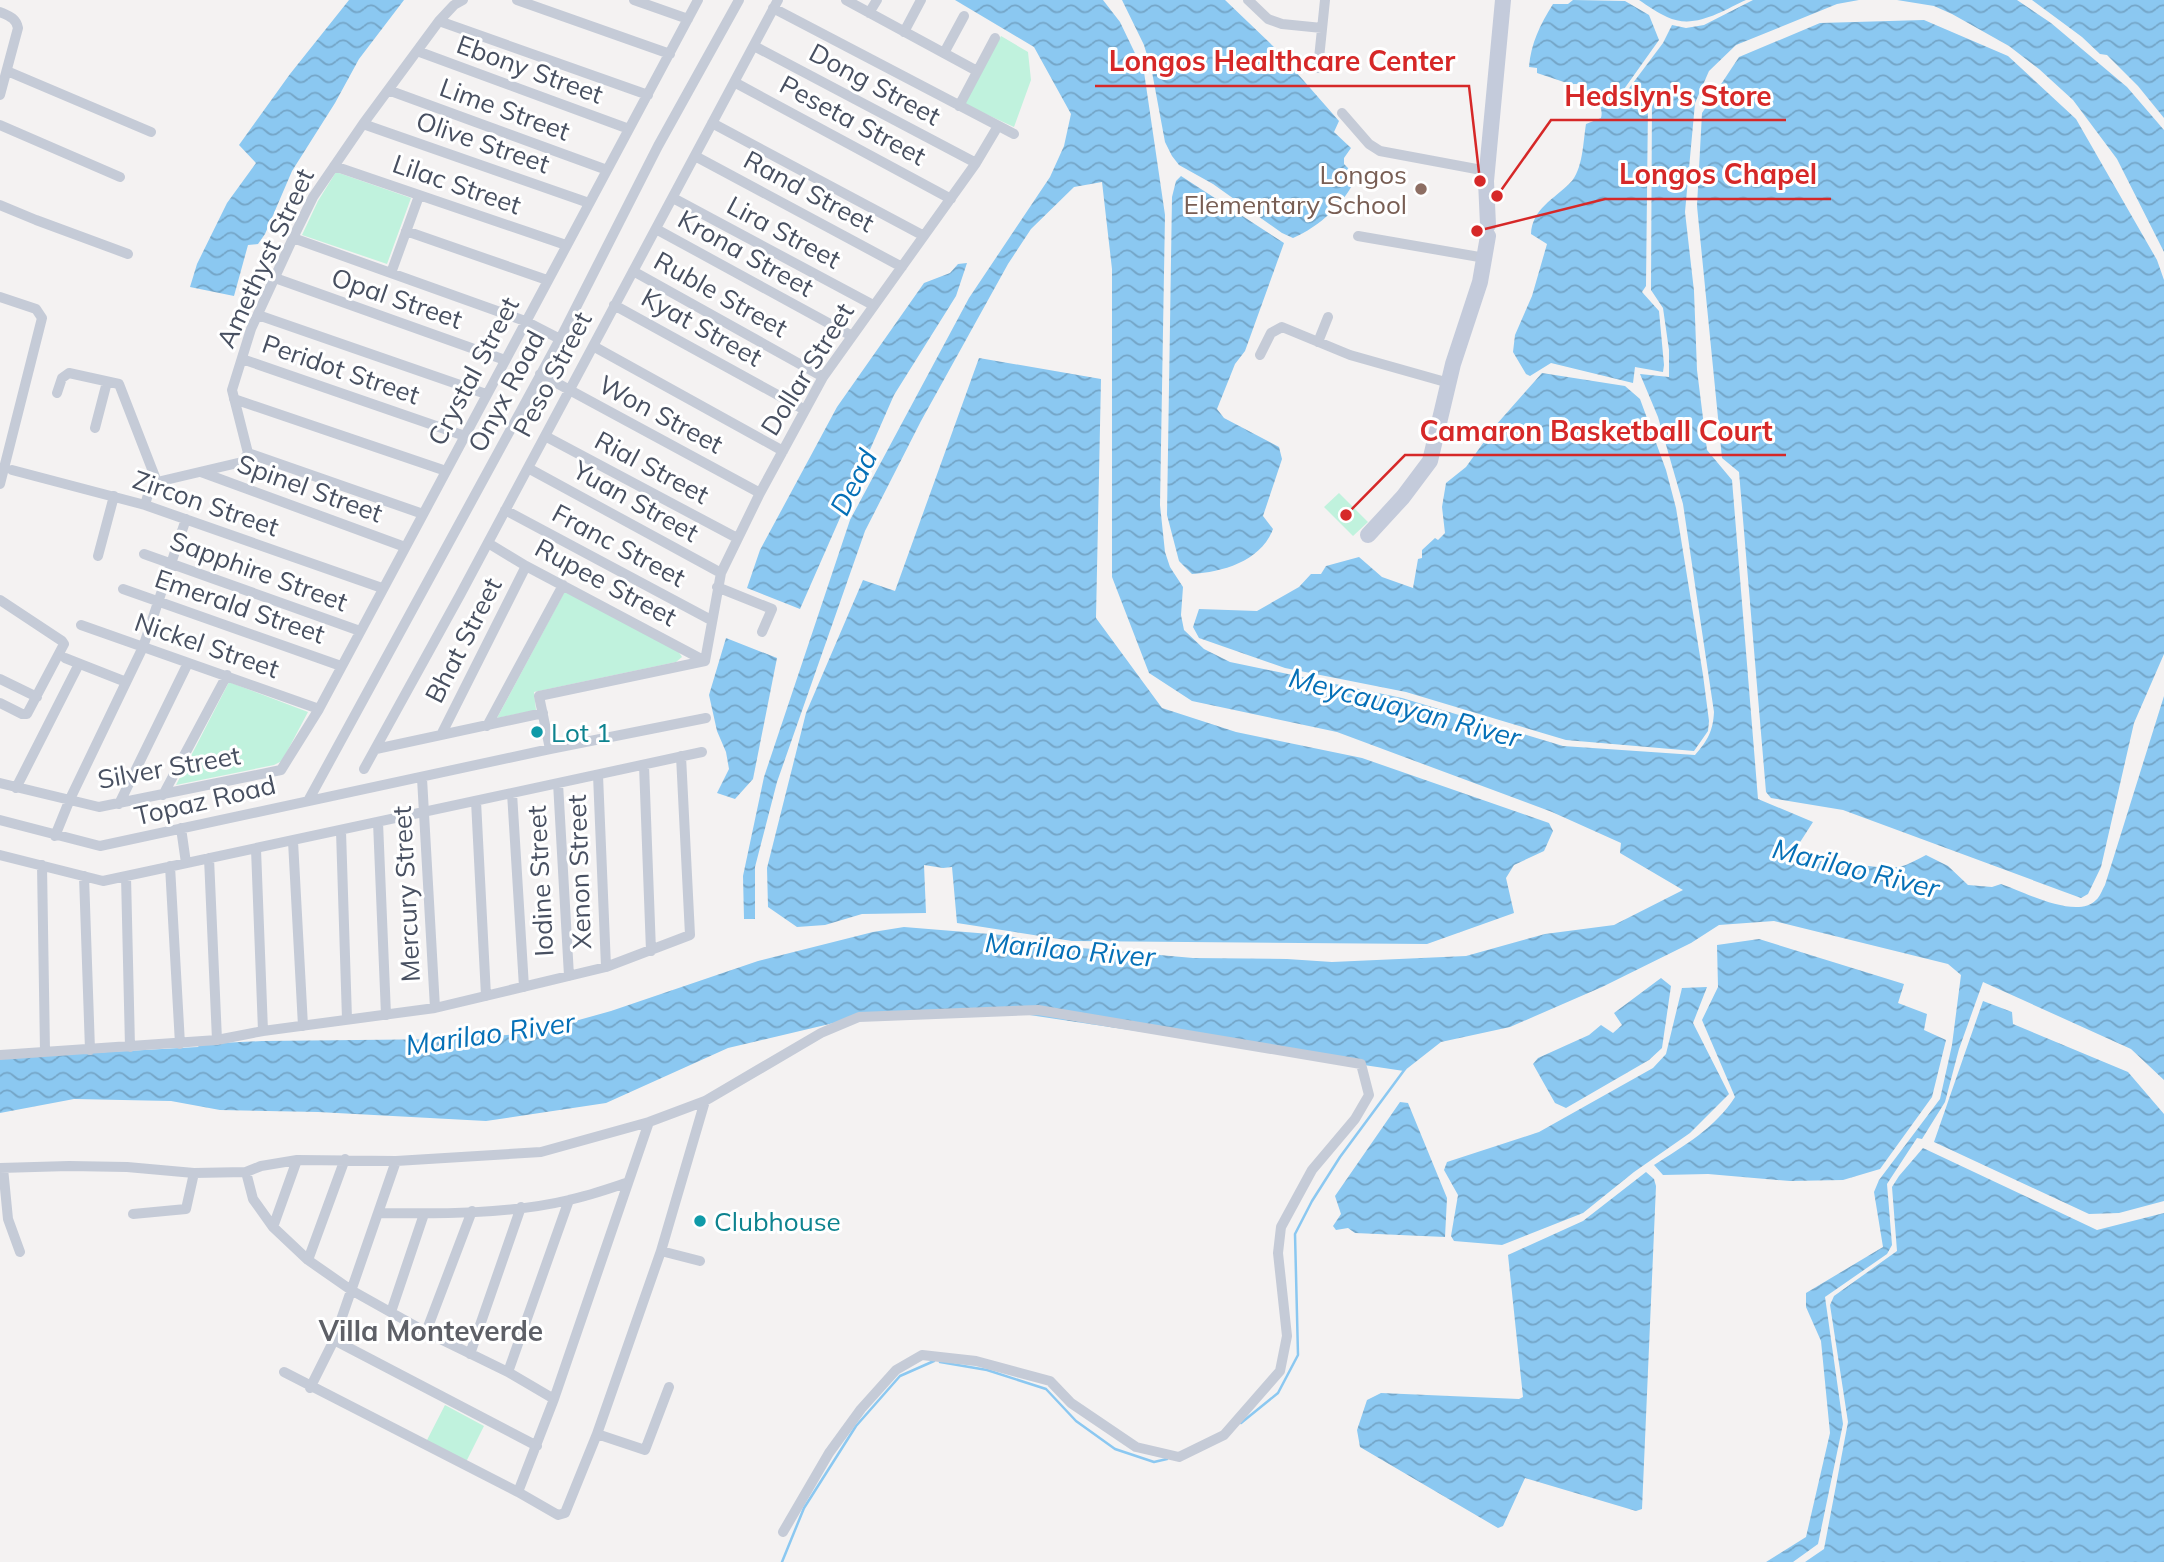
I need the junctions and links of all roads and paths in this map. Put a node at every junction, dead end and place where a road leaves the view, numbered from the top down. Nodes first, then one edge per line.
1 (463, 0) edge
2 (517, 0) edge
3 (634, 0) edge
4 (698, 0) edge
5 (740, 0) edge
6 (846, 0) edge
7 (877, 0) edge
8 (921, 0) edge
9 (1248, 0) edge
10 (1325, 0) edge
11 (1503, 0) edge
12 (775, 4) edge
13 (0, 12) edge
14 (869, 13) junction
15 (964, 16) dead end
16 (688, 19) junction
17 (439, 21) junction
18 (1322, 28) junction
19 (904, 32) junction
20 (995, 38) dead end
21 (754, 46) junction
22 (417, 51) junction
23 (944, 53) junction
24 (670, 54) junction
25 (1318, 68) dead end
26 (7, 71) junction
27 (977, 71) junction
28 (734, 82) junction
29 (388, 90) junction
30 (0, 95) edge
31 (648, 95) junction
32 (959, 106) junction
33 (1342, 113) dead end
34 (712, 123) junction
35 (363, 124) junction
36 (0, 125) edge
37 (998, 126) junction
38 (629, 129) junction
39 (151, 132) dead end
40 (1014, 134) dead end
41 (695, 156) junction
42 (976, 163) junction
43 (334, 166) junction
44 (607, 170) junction
45 (1487, 171) junction
46 (120, 177) dead end
47 (419, 196) junction
48 (673, 198) junction
49 (951, 199) junction
50 (589, 203) junction
51 (0, 205) edge
52 (656, 229) junction
53 (406, 231) junction
54 (924, 236) junction
55 (1358, 236) dead end
56 (293, 238) junction
57 (566, 245) junction
58 (128, 254) dead end
59 (1485, 258) junction
60 (902, 267) junction
61 (633, 271) junction
62 (391, 274) junction
63 (275, 278) junction
64 (547, 280) junction
65 (0, 297) edge
66 (614, 304) junction
67 (873, 305) junction
68 (258, 315) junction
69 (1328, 317) dead end
70 (525, 321) junction
71 (852, 336) junction
72 (560, 338) junction
73 (1318, 342) junction
74 (593, 346) junction
75 (1260, 355) dead end
76 (242, 359) junction
77 (505, 360) junction
78 (540, 374) junction
79 (823, 377) junction
80 (107, 382) junction
81 (1449, 383) junction
82 (569, 390) junction
83 (57, 393) dead end
84 (486, 394) junction
85 (234, 399) junction
86 (805, 410) junction
87 (95, 428) dead end
88 (465, 436) junction
89 (545, 436) junction
90 (783, 451) junction
91 (248, 453) junction
92 (528, 468) junction
93 (12, 470) dead end
94 (200, 471) junction
95 (446, 471) junction
96 (157, 482) junction
97 (0, 484) edge
98 (760, 493) junction
99 (114, 496) junction
100 (145, 505) junction
101 (505, 510) junction
102 (424, 514) junction
103 (186, 519) junction
104 (1368, 535) dead end
105 (737, 538) junction
106 (488, 543) junction
107 (405, 547) junction
108 (144, 554) dead end
109 (98, 556) dead end
110 (170, 564) junction
111 (526, 566) junction
112 (721, 573) junction
113 (563, 585) junction
114 (717, 587) junction
115 (382, 588) junction
116 (123, 589) dead end
117 (0, 600) edge
118 (157, 601) junction
119 (711, 620) junction
120 (81, 625) dead end
121 (359, 631) junction
122 (762, 632) dead end
123 (143, 647) junction
124 (65, 658) dead end
125 (705, 661) junction
126 (188, 663) junction
127 (79, 664) junction
128 (341, 666) junction
129 (227, 675) junction
130 (0, 679) edge
131 (126, 681) junction
132 (37, 697) junction
133 (0, 703) edge
134 (318, 709) junction
135 (543, 713) junction
136 (706, 719) dead end
137 (487, 726) junction
138 (441, 735) junction
139 (376, 749) junction
140 (550, 749) junction
141 (702, 752) dead end
142 (681, 756) junction
143 (287, 763) joint
144 (644, 765) junction
145 (364, 769) dead end
146 (598, 775) junction
147 (422, 778) junction
148 (0, 783) edge
149 (558, 783) junction
150 (16, 788) junction
151 (512, 793) junction
152 (163, 795) junction
153 (70, 799) junction
154 (309, 801) junction
155 (476, 801) junction
156 (119, 804) junction
157 (425, 812) junction
158 (0, 820) edge
159 (378, 822) junction
160 (181, 828) junction
161 (341, 831) junction
162 (55, 836) junction
163 (293, 841) junction
164 (256, 849) junction
165 (0, 855) edge
166 (209, 858) junction
167 (186, 863) junction
168 (42, 865) junction
169 (170, 866) junction
170 (84, 876) junction
171 (126, 876) junction
172 (651, 951) junction
173 (606, 967) junction
174 (569, 976) junction
175 (524, 987) junction
176 (486, 996) junction
177 (435, 1008) junction
178 (386, 1015) junction
179 (347, 1019) junction
180 (303, 1026) junction
181 (263, 1031) junction
182 (217, 1041) junction
183 (180, 1044) junction
184 (130, 1047) junction
185 (90, 1050) junction
186 (45, 1052) junction
187 (0, 1055) edge
188 (705, 1101) junction
189 (649, 1122) junction
190 (345, 1159) junction
191 (297, 1160) junction
192 (396, 1161) junction
193 (2, 1168) edge
194 (246, 1172) junction
195 (194, 1173) junction
196 (626, 1183) junction
197 (569, 1200) junction
198 (521, 1207) junction
199 (472, 1211) junction
200 (379, 1213) junction
201 (132, 1214) dead end
202 (424, 1214) junction
203 (273, 1227) junction
204 (661, 1251) junction
205 (20, 1252) dead end
206 (308, 1260) junction
207 (700, 1261) dead end
208 (351, 1290) junction
209 (391, 1312) junction
210 (426, 1332) junction
211 (334, 1340) junction
212 (470, 1354) junction
213 (284, 1372) dead end
214 (508, 1372) junction
215 (669, 1387) dead end
216 (310, 1388) junction
217 (554, 1399) junction
218 (597, 1434) junction
219 (537, 1446) junction
220 (518, 1492) junction
221 (783, 1532) dead end

1 - 17 street, Amethyst Street
2 - 24 street
3 - 16 street
4 - 16 street, Crystal Street
5 - 72 street, Onyx Road
6 - 14 street
7 - 14 street
8 - 19 street
9 - 18 street
10 - 18 street
11 - 45 street
12 - 21 street, Peso Street
12 - 32 street
13 - 26 street
14 - 19 street
15 - 23 street
16 - 24 street, Crystal Street
17 - 22 street, Amethyst Street
17 - 31 street
18 - 25 street
19 - 23 street
20 - 27 street
21 - 28 street, Peso Street
21 - 42 street, Dong Street
22 - 29 street, Amethyst Street
22 - 38 street, Ebony Street
23 - 27 street
24 - 31 street, Crystal Street
26 - 30 street
26 - 39 street
27 - 32 street
28 - 34 street, Peso Street
28 - 49 street, Peseta Street
29 - 35 street, Amethyst Street
29 - 44 street, Lime Street
31 - 38 street, Crystal Street
32 - 37 street
33 - 45 street
34 - 41 street, Peso Street
34 - 54 street
35 - 43 street, Amethyst Street
35 - 50 street, Olive Street
36 - 46 street
37 - 40 street
37 - 42 street, Dollar Street
38 - 44 street, Crystal Street
41 - 48 street, Peso Street
41 - 60 street, Rand Street
42 - 49 street, Dollar Street
43 - 47 street, Lilac Street
43 - 56 street, Amethyst Street
44 - 50 street, Crystal Street
45 - 59 street
47 - 53 street
47 - 57 street, Lilac Street
48 - 52 street, Peso Street
48 - 67 street, Lira Street
49 - 54 street, Dollar Street
50 - 57 street, Crystal Street
51 - 58 street
52 - 61 street, Peso Street
52 - 71 street, Krona Street
53 - 62 street
53 - 64 street
54 - 60 street, Dollar Street
55 - 59 street
56 - 62 street
56 - 63 street, Amethyst Street
57 - 64 street, Crystal Street
59 - 81 street
60 - 67 street, Dollar Street
61 - 66 street, Peso Street
61 - 79 street, Ruble Street
62 - 70 street
63 - 68 street, Amethyst Street
63 - 77 street, Opal Street
64 - 70 street, Crystal Street
65 - 97 street
66 - 74 street, Peso Street
66 - 86 street, Kyat Street
67 - 71 street, Dollar Street
68 - 76 street, Amethyst Street
68 - 84 street
69 - 73 street
70 - 72 street
70 - 77 street, Crystal Street
71 - 79 street, Dollar Street
72 - 78 street, Onyx Road
73 - 75 street
73 - 81 street
74 - 82 street, Peso Street
74 - 90 street
76 - 85 street, Amethyst Street
76 - 88 street, Peridot Street
77 - 84 street, Crystal Street
78 - 82 street, Won Street
78 - 154 street, Onyx Road
79 - 86 street, Dollar Street
80 - 83 street
80 - 87 street
80 - 96 street
81 - 104 street
82 - 89 street, Peso Street
82 - 98 street, Won Street
84 - 88 street, Crystal Street
85 - 91 street, Amethyst Street
85 - 95 street
86 - 90 street, Dollar Street
88 - 95 street, Crystal Street
89 - 92 street, Peso Street
89 - 105 street, Rial Street
90 - 98 street, Dollar Street
91 - 94 street
91 - 102 street
92 - 101 street, Peso Street
92 - 112 street, Yuan Street
93 - 99 street, Zircon Street
94 - 96 street
94 - 107 street, Spinel Street
95 - 102 street, Crystal Street
96 - 100 street
98 - 105 street, Dollar Street
99 - 100 street, Zircon Street
99 - 109 street
100 - 103 street, Zircon Street
101 - 106 street, Peso Street
101 - 119 street, Franc Street
102 - 107 street, Crystal Street
103 - 110 street
103 - 115 street, Zircon Street
105 - 112 street, Dollar Street
106 - 111 street, Rupee Street
106 - 139 street, Peso Street
107 - 115 street, Crystal Street
108 - 110 street, Sapphire Street
110 - 118 street
110 - 121 street, Sapphire Street
111 - 113 street, Rupee Street
111 - 138 street, Bhat Street
112 - 114 street, Dollar Street
113 - 125 street, Rupee Street
113 - 137 street
114 - 119 street, Dollar Street
114 - 122 street
115 - 121 street, Crystal Street
116 - 118 street, Emerald Street
117 - 132 street
118 - 123 street
118 - 128 street, Emerald Street
119 - 125 street, Dollar Street
120 - 123 street, Nickel Street
121 - 128 street, Crystal Street
123 - 126 street, Nickel Street
123 - 131 street
124 - 127 street
125 - 135 street
126 - 129 street, Nickel Street
126 - 156 street
127 - 131 street
127 - 150 street
128 - 134 street, Crystal Street
129 - 134 street, Nickel Street
129 - 152 street
130 - 132 street
131 - 153 street
132 - 133 street
134 - 143 street, Crystal Street
135 - 137 street
135 - 140 street
136 - 140 street, Topaz Road
137 - 138 street
138 - 139 street
139 - 145 street, Peso Street
140 - 147 street, Topaz Road
141 - 142 street
142 - 144 street
142 - 172 street
143 - 152 street, Silver Street
144 - 146 street
144 - 172 street
146 - 149 street
146 - 173 street, Xenon Street
147 - 154 street, Topaz Road
147 - 157 street, Mercury Street
148 - 150 street, Silver Street
149 - 151 street
149 - 174 street, Iodine Street
150 - 153 street, Silver Street
151 - 155 street
151 - 175 street
152 - 156 street, Silver Street
153 - 156 street, Silver Street
153 - 162 street
154 - 160 street, Topaz Road
155 - 157 street
155 - 176 street
157 - 159 street
157 - 177 street, Mercury Street
158 - 162 street, Topaz Road
159 - 161 street
159 - 178 street
160 - 162 street, Topaz Road
160 - 167 street
161 - 163 street
161 - 179 street
163 - 164 street
163 - 180 street
164 - 166 street
164 - 181 street
165 - 168 street
166 - 167 street
166 - 182 street
167 - 169 street
168 - 170 street
168 - 186 street
169 - 171 street
169 - 183 street
170 - 171 street
170 - 185 street
171 - 184 street
172 - 173 street
173 - 174 street
174 - 175 street
175 - 176 street
176 - 177 street
177 - 178 street
178 - 179 street
179 - 180 street
180 - 181 street
181 - 182 street
182 - 183 street
183 - 184 street
184 - 185 street
185 - 186 street
186 - 187 street
188 - 189 street
188 - 204 street
188 - 221 street
189 - 192 street
189 - 196 street
190 - 191 street
190 - 192 street
190 - 206 street
191 - 194 street
191 - 203 street
192 - 200 street
193 - 195 street
193 - 205 street
194 - 195 street
194 - 203 street
195 - 201 street
196 - 197 street
196 - 217 street
197 - 198 street
197 - 214 street
198 - 199 street
198 - 212 street
199 - 202 street
199 - 210 street
200 - 202 street
200 - 208 street
202 - 209 street
203 - 206 street
204 - 207 street
204 - 218 street
206 - 208 street
208 - 209 street
208 - 211 street
209 - 210 street
210 - 212 street
211 - 216 street
211 - 219 street
212 - 214 street
213 - 216 street
214 - 217 street
215 - 218 street
216 - 220 street
217 - 219 street
218 - 220 street
219 - 220 street

